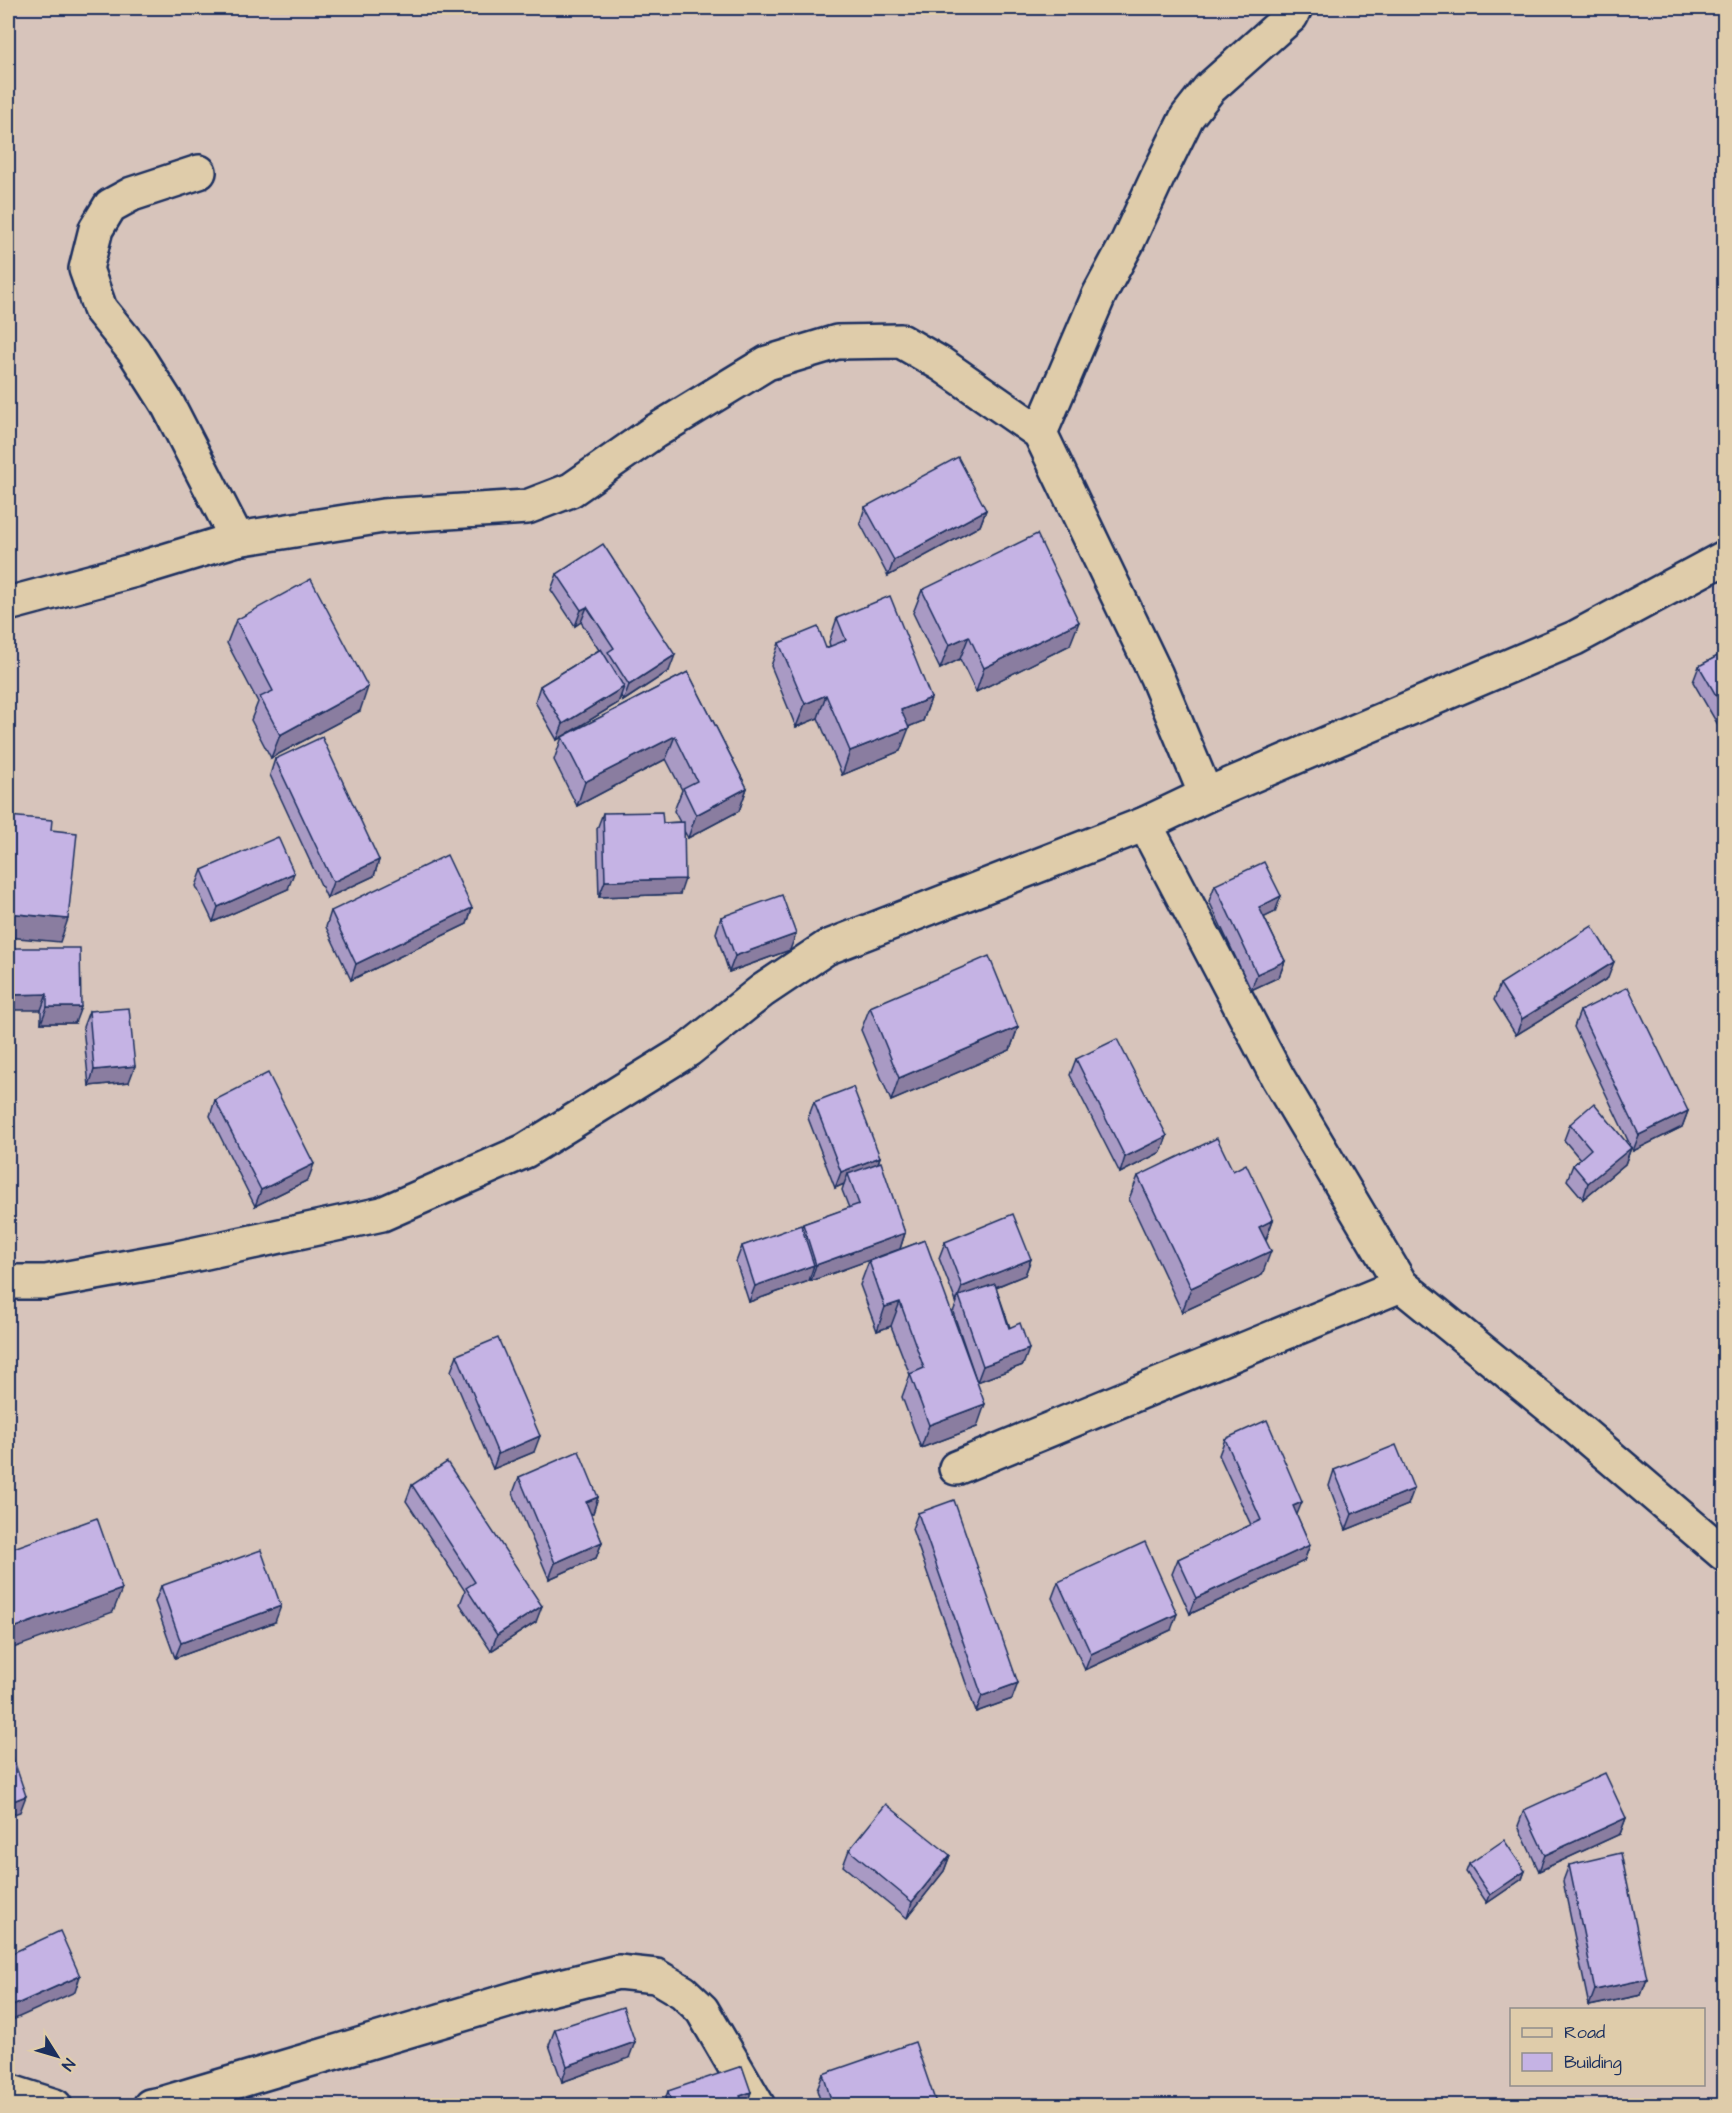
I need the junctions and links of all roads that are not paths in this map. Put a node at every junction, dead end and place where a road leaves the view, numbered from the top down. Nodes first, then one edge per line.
1 (1295, 8) edge
2 (198, 172) dead end
3 (1040, 433) junction
4 (237, 539) junction
5 (1725, 558) edge
6 (8, 603) edge
7 (1206, 795) junction
8 (1145, 824) junction
9 (8, 1282) edge
10 (1401, 1285) junction
11 (956, 1468) dead end
12 (1725, 1554) edge
13 (8, 2091) edge
14 (55, 2106) edge
15 (150, 2106) edge
16 (758, 2106) edge

1 - 3 street
2 - 4 street
3 - 4 street
3 - 7 street
4 - 6 street
5 - 7 street
7 - 8 street
8 - 9 street
8 - 10 street
10 - 11 street
10 - 12 street
13 - 14 street
15 - 16 street

